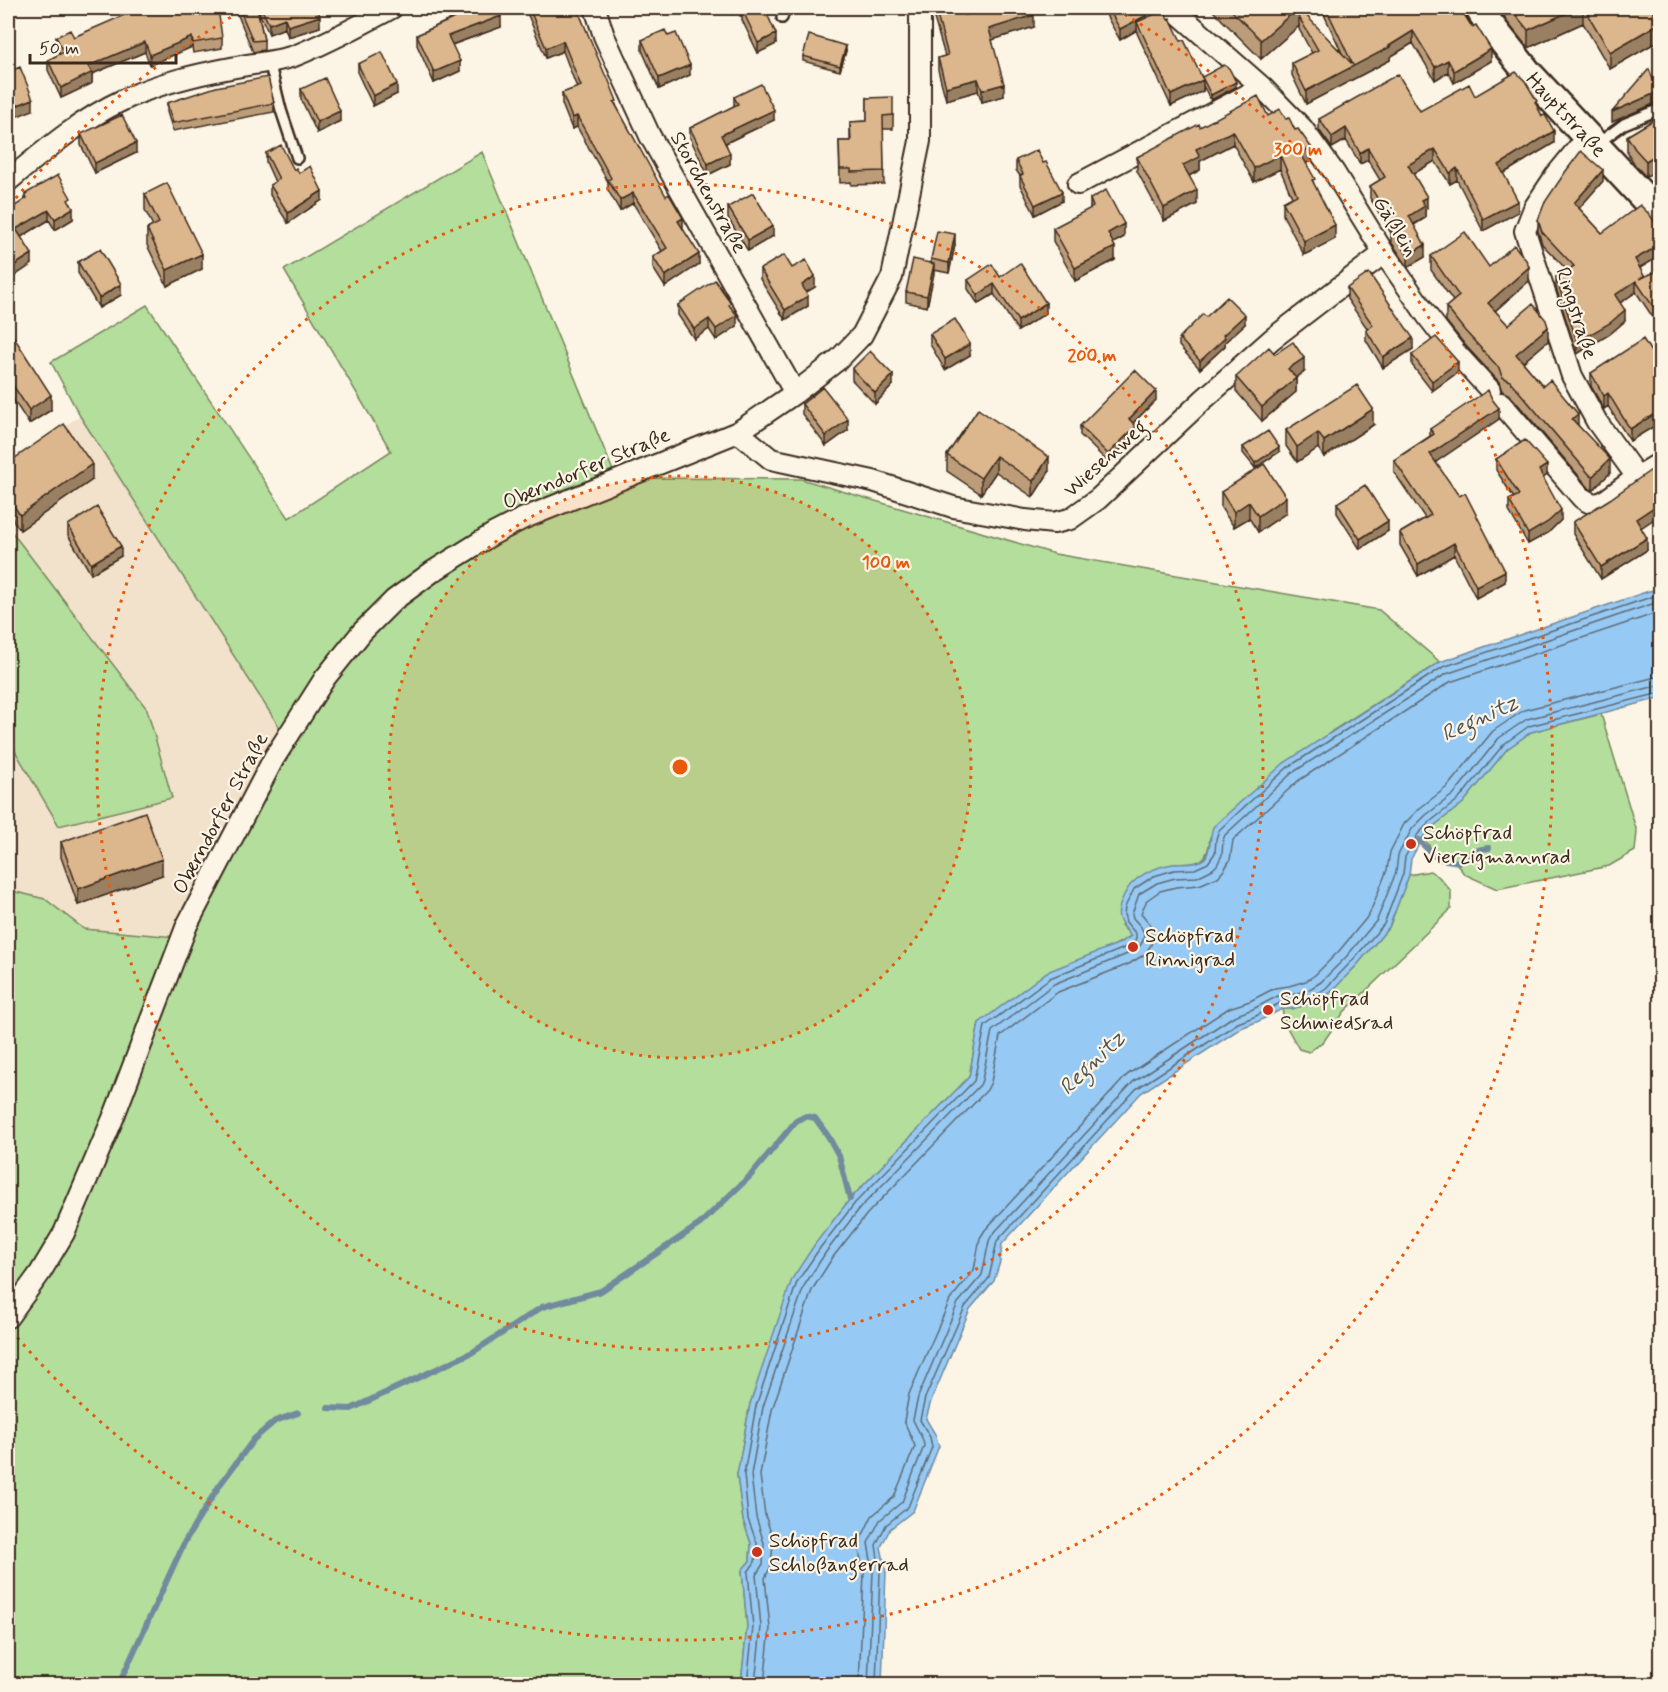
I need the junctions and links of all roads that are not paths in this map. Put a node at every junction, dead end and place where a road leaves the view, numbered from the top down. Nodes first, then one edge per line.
1 (392, 8) edge
2 (595, 8) edge
3 (784, 8) edge
4 (920, 8) edge
5 (1172, 8) edge
6 (1479, 8) edge
7 (782, 18) dead end
8 (269, 60) junction
9 (1262, 87) junction
10 (1660, 109) edge
11 (1591, 142) junction
12 (297, 158) dead end
13 (8, 181) edge
14 (1078, 184) dead end
15 (1660, 215) edge
16 (1384, 253) junction
17 (795, 393) junction
18 (738, 432) junction
19 (1660, 463) edge
20 (1637, 477) junction
21 (8, 1317) edge

1 - 8 street
2 - 17 street, Storchenstraße
3 - 7 lane
4 - 17 street, Oberndorfer Straße
5 - 9 street, Gäßlein
6 - 11 street, Hauptstraße
8 - 12 lane
8 - 13 street
9 - 14 street
9 - 16 street, Gäßlein
10 - 11 lane
11 - 15 street, Hauptstraße
11 - 20 street, Ringstraße
16 - 18 street, Wiesenweg
16 - 20 street, Gäßlein
17 - 18 street, Oberndorfer Straße
18 - 21 street, Oberndorfer Straße
19 - 20 street

